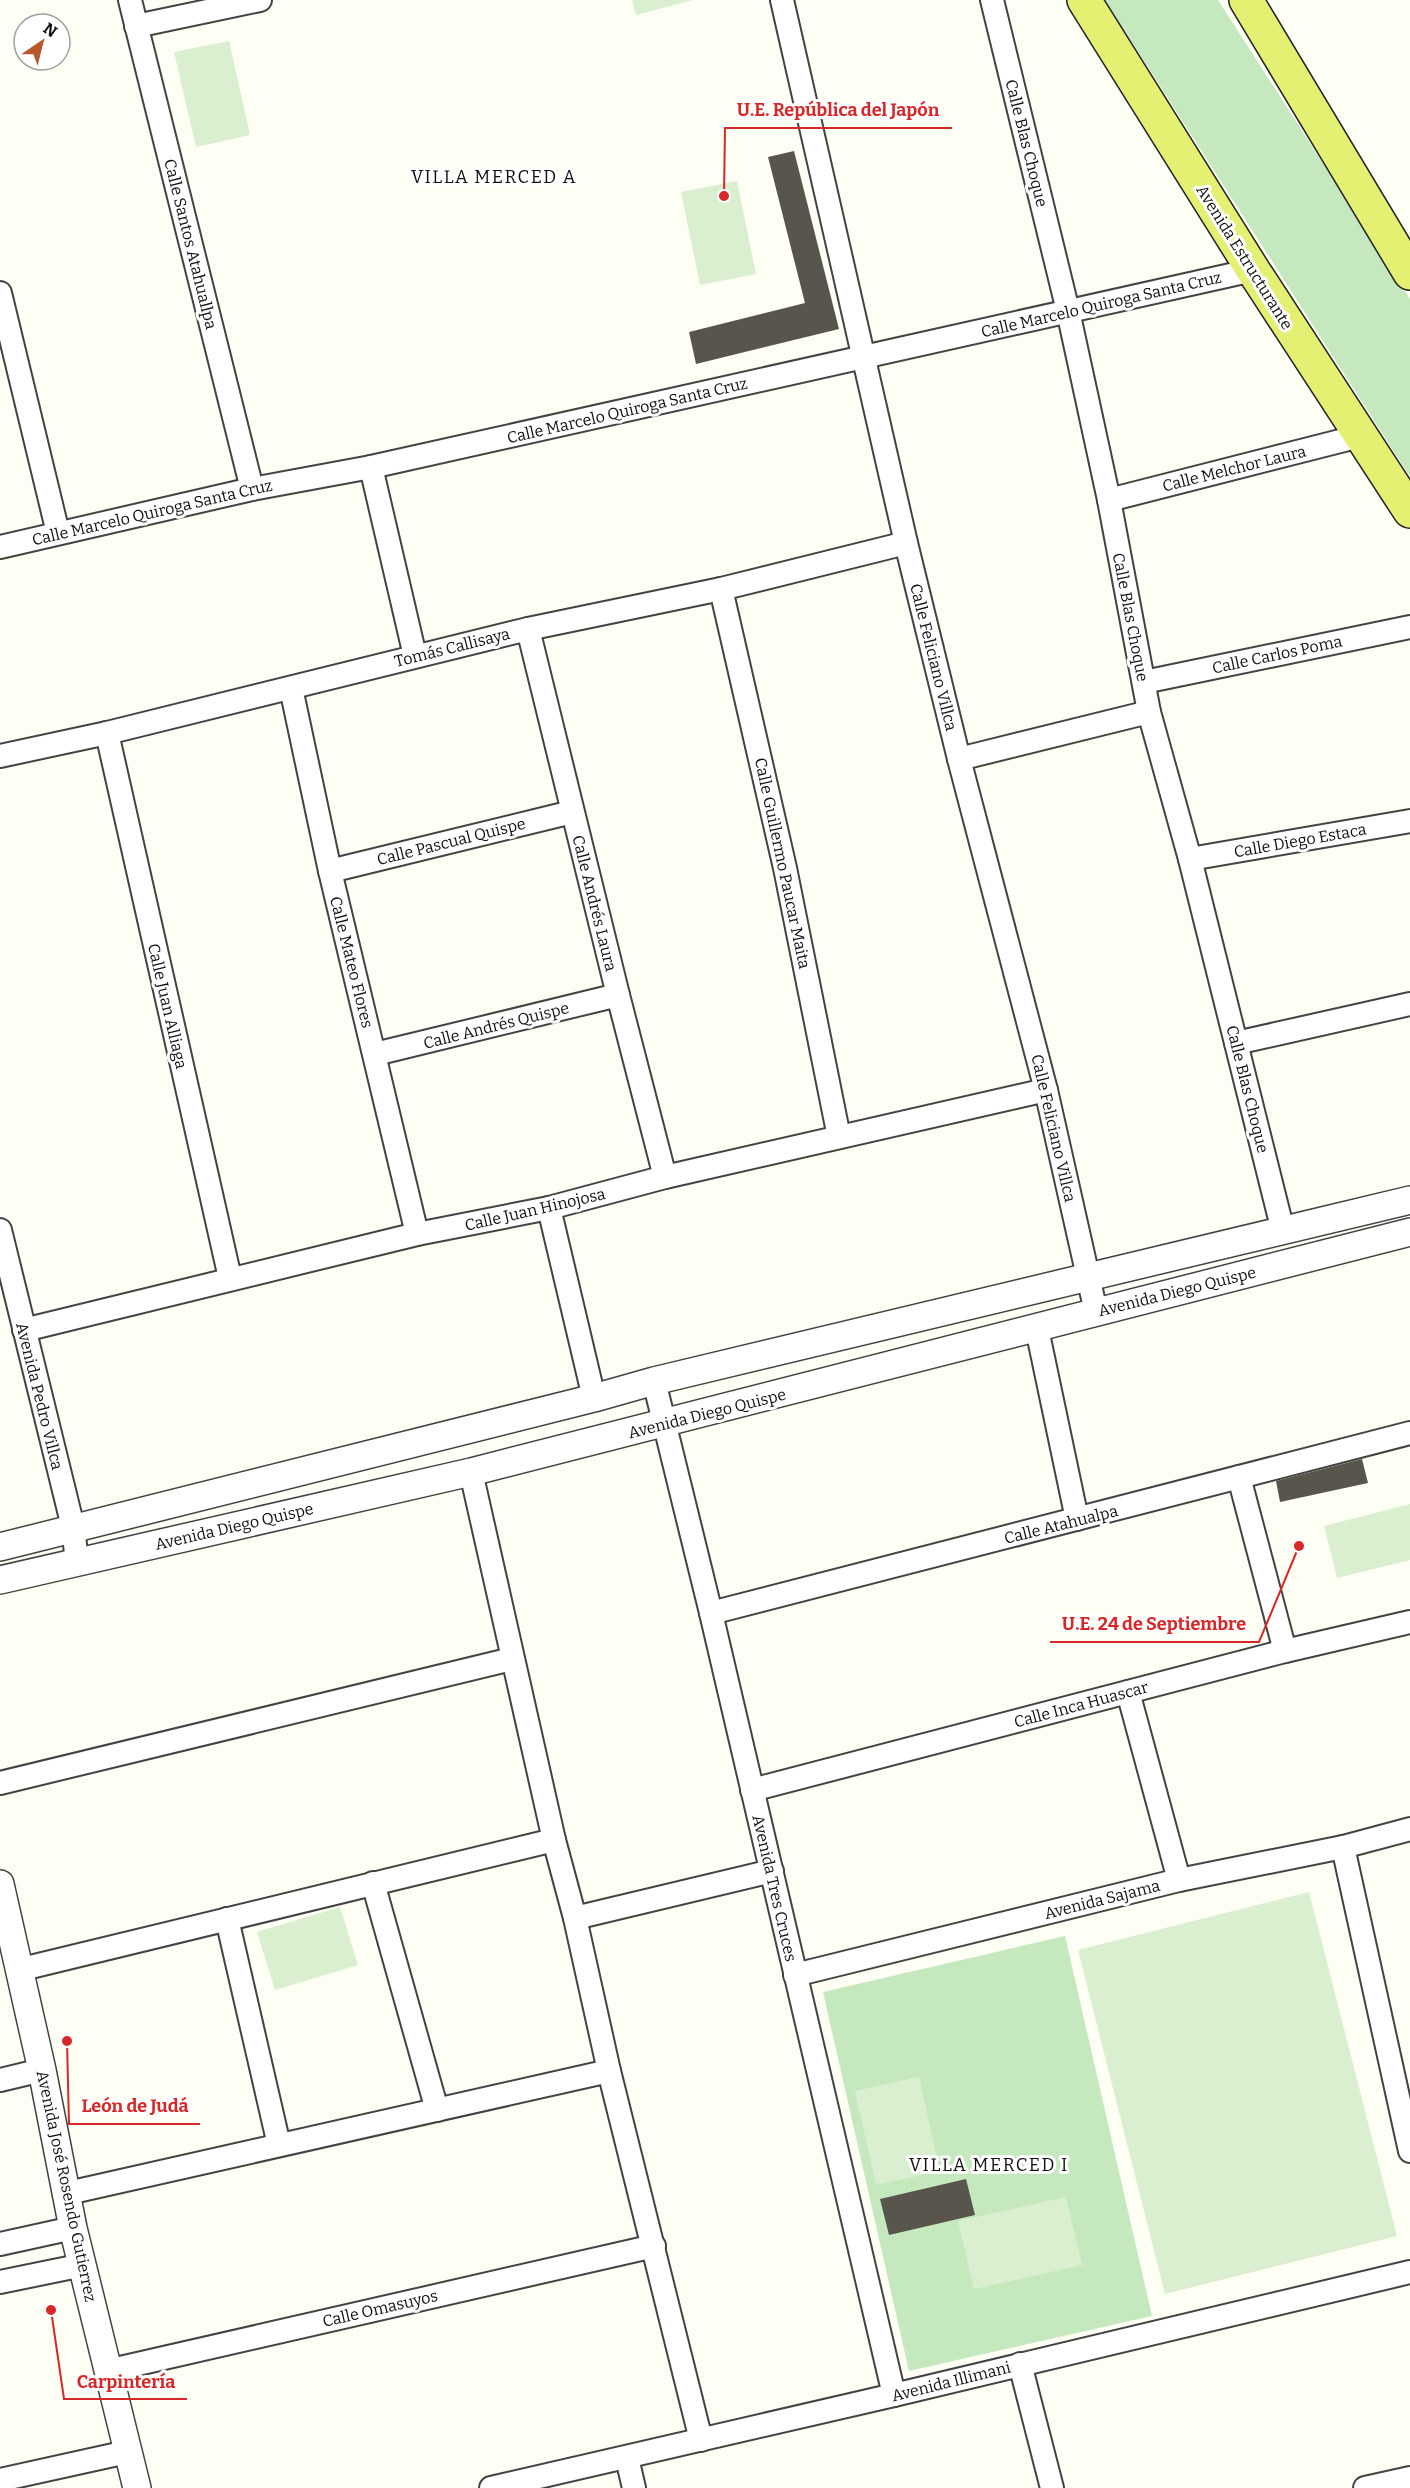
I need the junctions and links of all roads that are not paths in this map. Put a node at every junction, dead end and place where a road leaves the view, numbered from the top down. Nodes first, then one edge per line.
1 (130, 0) edge
2 (260, 0) edge
3 (782, 0) edge
4 (992, 0) edge
5 (1084, 0) edge
6 (1246, 0) edge
7 (136, 26) junction
8 (1406, 260) edge
9 (1253, 270) junction
10 (0, 293) edge
11 (1068, 311) junction
12 (863, 357) junction
13 (1359, 436) junction
14 (371, 466) junction
15 (252, 489) junction
16 (1109, 500) junction
17 (1410, 511) edge
18 (58, 533) junction
19 (906, 543) junction
20 (0, 547) edge
21 (721, 589) junction
22 (1410, 627) edge
23 (528, 628) junction
24 (415, 656) junction
25 (1144, 682) junction
26 (291, 688) junction
27 (1149, 712) junction
28 (107, 733) junction
29 (0, 756) edge
30 (959, 759) junction
31 (572, 812) junction
32 (1410, 820) edge
33 (1190, 859) junction
34 (330, 871) junction
35 (618, 995) junction
36 (1410, 1004) edge
37 (1236, 1043) junction
38 (375, 1054) junction
39 (1046, 1090) junction
40 (839, 1137) junction
41 (665, 1177) junction
42 (1410, 1200) edge
43 (549, 1208) junction
44 (0, 1230) edge
45 (1283, 1231) junction
46 (1410, 1232) edge
47 (417, 1234) junction
48 (230, 1278) junction
49 (1089, 1278) junction
50 (1096, 1312) junction
51 (1037, 1329) junction
52 (24, 1330) junction
53 (654, 1381) junction
54 (594, 1398) junction
55 (665, 1424) junction
56 (1410, 1433) edge
57 (471, 1472) junction
58 (1239, 1477) junction
59 (1077, 1519) junction
60 (73, 1527) junction
61 (0, 1547) edge
62 (77, 1562) junction
63 (0, 1580) edge
64 (711, 1613) junction
65 (1410, 1622) edge
66 (1285, 1651) junction
67 (512, 1659) junction
68 (1128, 1692) junction
69 (0, 1783) edge
70 (752, 1790) junction
71 (1410, 1829) edge
72 (554, 1840) junction
73 (1343, 1847) junction
74 (772, 1870) junction
75 (1179, 1880) junction
76 (373, 1883) junction
77 (0, 1884) edge
78 (2, 1912) edge
79 (575, 1918) junction
80 (227, 1919) junction
81 (18, 1970) junction
82 (795, 1975) junction
83 (42, 2070) junction
84 (609, 2071) junction
85 (0, 2080) edge
86 (437, 2110) junction
87 (1409, 2143) edge
88 (279, 2145) junction
89 (68, 2193) junction
90 (74, 2228) junction
91 (0, 2244) edge
92 (654, 2246) junction
93 (83, 2265) junction
94 (1410, 2272) edge
95 (0, 2282) edge
96 (1020, 2364) junction
97 (106, 2371) junction
98 (894, 2395) junction
99 (701, 2440) junction
100 (127, 2452) junction
101 (627, 2458) junction
102 (1410, 2478) edge
103 (0, 2480) edge
104 (137, 2488) edge
105 (491, 2488) edge
106 (634, 2488) edge
107 (1052, 2488) edge
108 (1365, 2488) edge

1 - 7 street, Calle Santos Atahuallpa
2 - 7 street
3 - 12 street, Calle Feliciano Villca
4 - 11 street, Calle Blas Choque
5 - 9 main road, Avenida Estructurante
6 - 8 main road
7 - 15 street, Calle Santos Atahuallpa
9 - 11 street, Calle Marcelo Quiroga Santa Cruz
9 - 13 main road, Avenida Estructurante
10 - 18 street
11 - 12 street, Calle Marcelo Quiroga Santa Cruz
11 - 16 street, Calle Blas Choque
12 - 14 street, Calle Marcelo Quiroga Santa Cruz
12 - 19 street, Calle Feliciano Villca
13 - 16 street, Calle Melchor Laura
13 - 17 main road, Avenida Estructurante
14 - 15 street, Calle Marcelo Quiroga Santa Cruz
14 - 24 street
15 - 18 street, Calle Marcelo Quiroga Santa Cruz
16 - 25 street, Calle Blas Choque
18 - 20 street, Calle Marcelo Quiroga Santa Cruz
19 - 21 street, Tomás Callisaya
19 - 30 street, Calle Feliciano Villca
21 - 23 street, Tomás Callisaya
21 - 40 street, Calle Guillermo Paucar Maita
22 - 25 street, Calle Carlos Poma
23 - 24 street, Tomás Callisaya
23 - 31 street, Calle Andrés Laura
24 - 26 street, Tomás Callisaya
25 - 27 street, Calle Blas Choque
26 - 28 street, Tomás Callisaya
26 - 34 street, Calle Mateo Flores
27 - 30 street
27 - 33 street, Calle Blas Choque
28 - 29 street, Tomás Callisaya
28 - 48 street, Calle Juan Alliaga
30 - 39 street, Calle Feliciano Villca
31 - 34 street, Calle Pascual Quispe
31 - 35 street, Calle Andrés Laura
32 - 33 street, Calle Diego Estaca
33 - 37 street, Calle Blas Choque
34 - 38 street, Calle Mateo Flores
35 - 38 street, Calle Andrés Quispe
35 - 41 street, Calle Andrés Laura
36 - 37 street
37 - 45 street, Calle Blas Choque
38 - 47 street, Calle Mateo Flores
39 - 40 street, Calle Juan Hinojosa
39 - 49 street, Calle Feliciano Villca
40 - 41 street, Calle Juan Hinojosa
41 - 43 street, Calle Juan Hinojosa
42 - 45 street, Avenida Diego Quispe
43 - 47 street, Calle Juan Hinojosa
43 - 54 street
44 - 52 street, Avenida Pedro Villca
45 - 49 street, Avenida Diego Quispe
46 - 50 street, Avenida Diego Quispe
47 - 48 street, Calle Juan Hinojosa
48 - 52 street, Calle Juan Hinojosa
49 - 50 street, Calle Feliciano Villca
49 - 53 street, Avenida Diego Quispe
50 - 51 street, Avenida Diego Quispe
51 - 55 street, Avenida Diego Quispe
51 - 59 street
52 - 60 street, Avenida Pedro Villca
53 - 54 street, Avenida Diego Quispe
53 - 55 street, Avenida Tres Cruces
54 - 60 street, Avenida Diego Quispe
55 - 57 street, Avenida Diego Quispe
55 - 64 street, Avenida Tres Cruces
56 - 58 street, Calle Atahualpa
57 - 62 street, Avenida Diego Quispe
57 - 67 street
58 - 59 street, Calle Atahualpa
58 - 66 street
59 - 64 street, Calle Atahualpa
60 - 61 street, Avenida Diego Quispe
60 - 62 street, Avenida Pedro Villca
62 - 63 street, Avenida Diego Quispe
64 - 70 street, Avenida Tres Cruces
65 - 66 street, Calle Inca Huascar
66 - 68 street, Calle Inca Huascar
67 - 69 street
67 - 72 street
68 - 70 street, Calle Inca Huascar
68 - 75 street
70 - 74 street, Avenida Tres Cruces
71 - 73 street, Avenida Sajama
72 - 76 street
72 - 79 street
73 - 75 street, Avenida Sajama
73 - 87 street
74 - 79 street
74 - 82 street, Avenida Tres Cruces
75 - 82 street, Avenida Sajama
76 - 80 street
76 - 86 street
77 - 78 street, Avenida José Rosendo Gutierrez
78 - 81 street, Avenida José Rosendo Gutierrez
79 - 84 street
80 - 81 street
80 - 88 street
81 - 83 street, Avenida José Rosendo Gutierrez
82 - 98 street, Avenida Tres Cruces
83 - 85 street
83 - 89 street, Avenida José Rosendo Gutierrez
84 - 86 street
84 - 92 street
86 - 88 street
88 - 89 street
89 - 90 street, Avenida José Rosendo Gutierrez
90 - 91 street
90 - 93 street, Avenida José Rosendo Gutierrez
92 - 97 street, Calle Omasuyos
92 - 99 street
93 - 95 street
93 - 97 street, Avenida José Rosendo Gutierrez
94 - 96 street, Avenida Illimani
96 - 98 street, Avenida Illimani
96 - 107 street
97 - 100 street, Avenida José Rosendo Gutierrez
98 - 99 street, Avenida Illimani
99 - 101 street, Avenida Illimani
100 - 103 street
100 - 104 street, Avenida José Rosendo Gutierrez
101 - 105 street, Avenida Illimani
101 - 106 street
102 - 108 street

